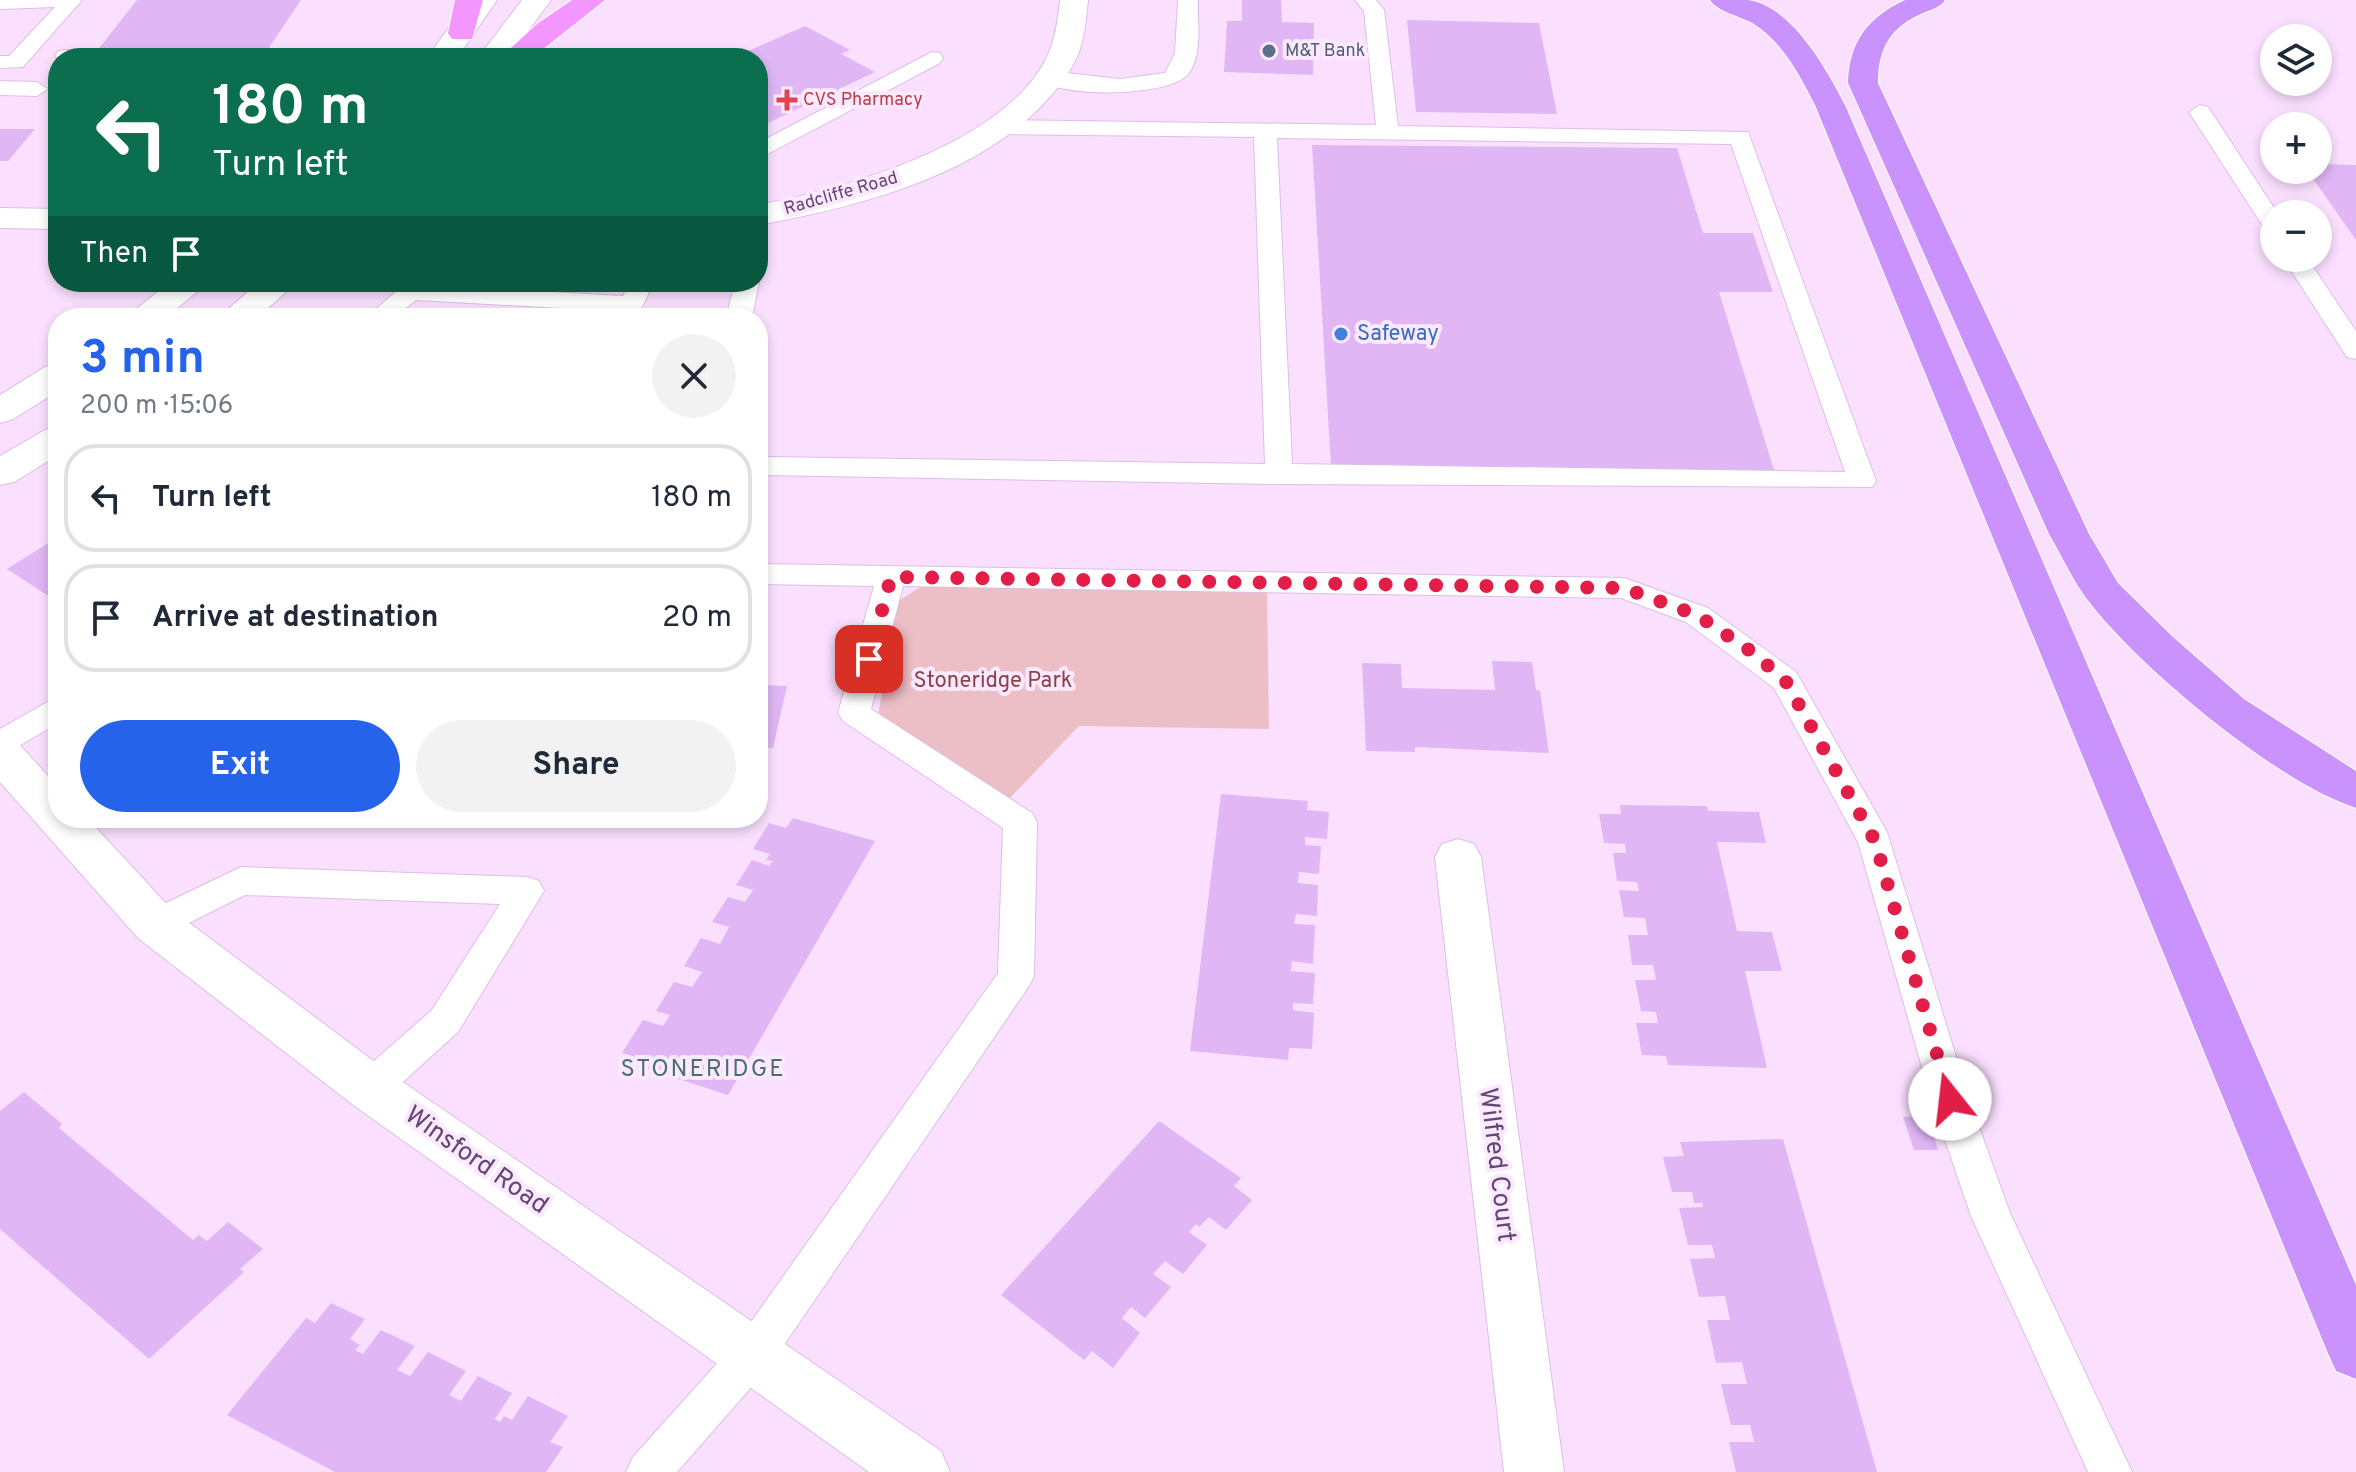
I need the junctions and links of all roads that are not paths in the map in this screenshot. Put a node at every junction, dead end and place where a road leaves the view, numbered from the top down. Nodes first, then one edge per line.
1 (469, 0) edge
2 (483, 0) edge
3 (537, 0) edge
4 (591, 0) edge
5 (1074, 0) edge
6 (1188, 0) edge
7 (1365, 0) edge
8 (1724, 0) edge
9 (1931, 0) edge
10 (71, 1) edge
11 (0, 3) edge
12 (462, 33) junction
13 (450, 48) edge
14 (501, 48) edge
15 (526, 48) edge
16 (932, 58) dead end
17 (0, 62) edge
18 (1049, 78) junction
19 (0, 88) edge
20 (37, 89) dead end
21 (2200, 112) dead end
22 (994, 127) junction
23 (1265, 131) junction
24 (1388, 133) junction
25 (768, 147) edge
26 (2260, 204) edge
27 (0, 218) edge
28 (768, 218) edge
29 (48, 219) edge
30 (2304, 272) edge
31 (178, 292) edge
32 (268, 292) edge
33 (410, 292) edge
34 (410, 292) edge
35 (633, 301) edge
36 (157, 308) edge
37 (248, 308) edge
38 (391, 308) edge
39 (2356, 351) edge
40 (48, 381) edge
41 (0, 411) edge
42 (48, 444) edge
43 (768, 466) edge
44 (0, 473) edge
45 (1279, 475) junction
46 (768, 574) edge
47 (891, 577) junction
48 (48, 714) edge
49 (0, 745) edge
50 (0, 753) edge
51 (2356, 791) edge
52 (48, 805) edge
53 (69, 828) edge
54 (1458, 857) dead end
55 (155, 924) junction
56 (370, 1088) junction
57 (2356, 1351) edge
58 (754, 1353) junction
59 (648, 1472) edge
60 (920, 1472) edge
61 (1534, 1472) edge
62 (2110, 1472) edge

1 - 12 main road
2 - 12 street
3 - 14 street
4 - 15 main road
5 - 18 street, Radcliffe Road
6 - 18 lane
7 - 24 lane
8 - 57 highway
9 - 51 highway
10 - 11 lane
10 - 17 lane
12 - 13 street
16 - 25 lane
18 - 22 street, Radcliffe Road
19 - 20 lane
21 - 26 lane
22 - 23 lane
22 - 28 street, Radcliffe Road
23 - 24 lane
23 - 45 lane
24 - 45 lane
27 - 29 street
30 - 39 lane
31 - 36 street
32 - 37 street
33 - 35 lane
34 - 38 lane
40 - 41 street
42 - 44 street
43 - 45 lane
46 - 47 lane
47 - 58 lane
47 - 62 lane
48 - 49 lane
50 - 52 street, Winsford Road
53 - 55 street, Winsford Road
54 - 61 street, Wilfred Court
55 - 56 street, Winsford Road
55 - 56 lane
56 - 58 street, Winsford Road
58 - 59 lane
58 - 60 street, Winsford Road

